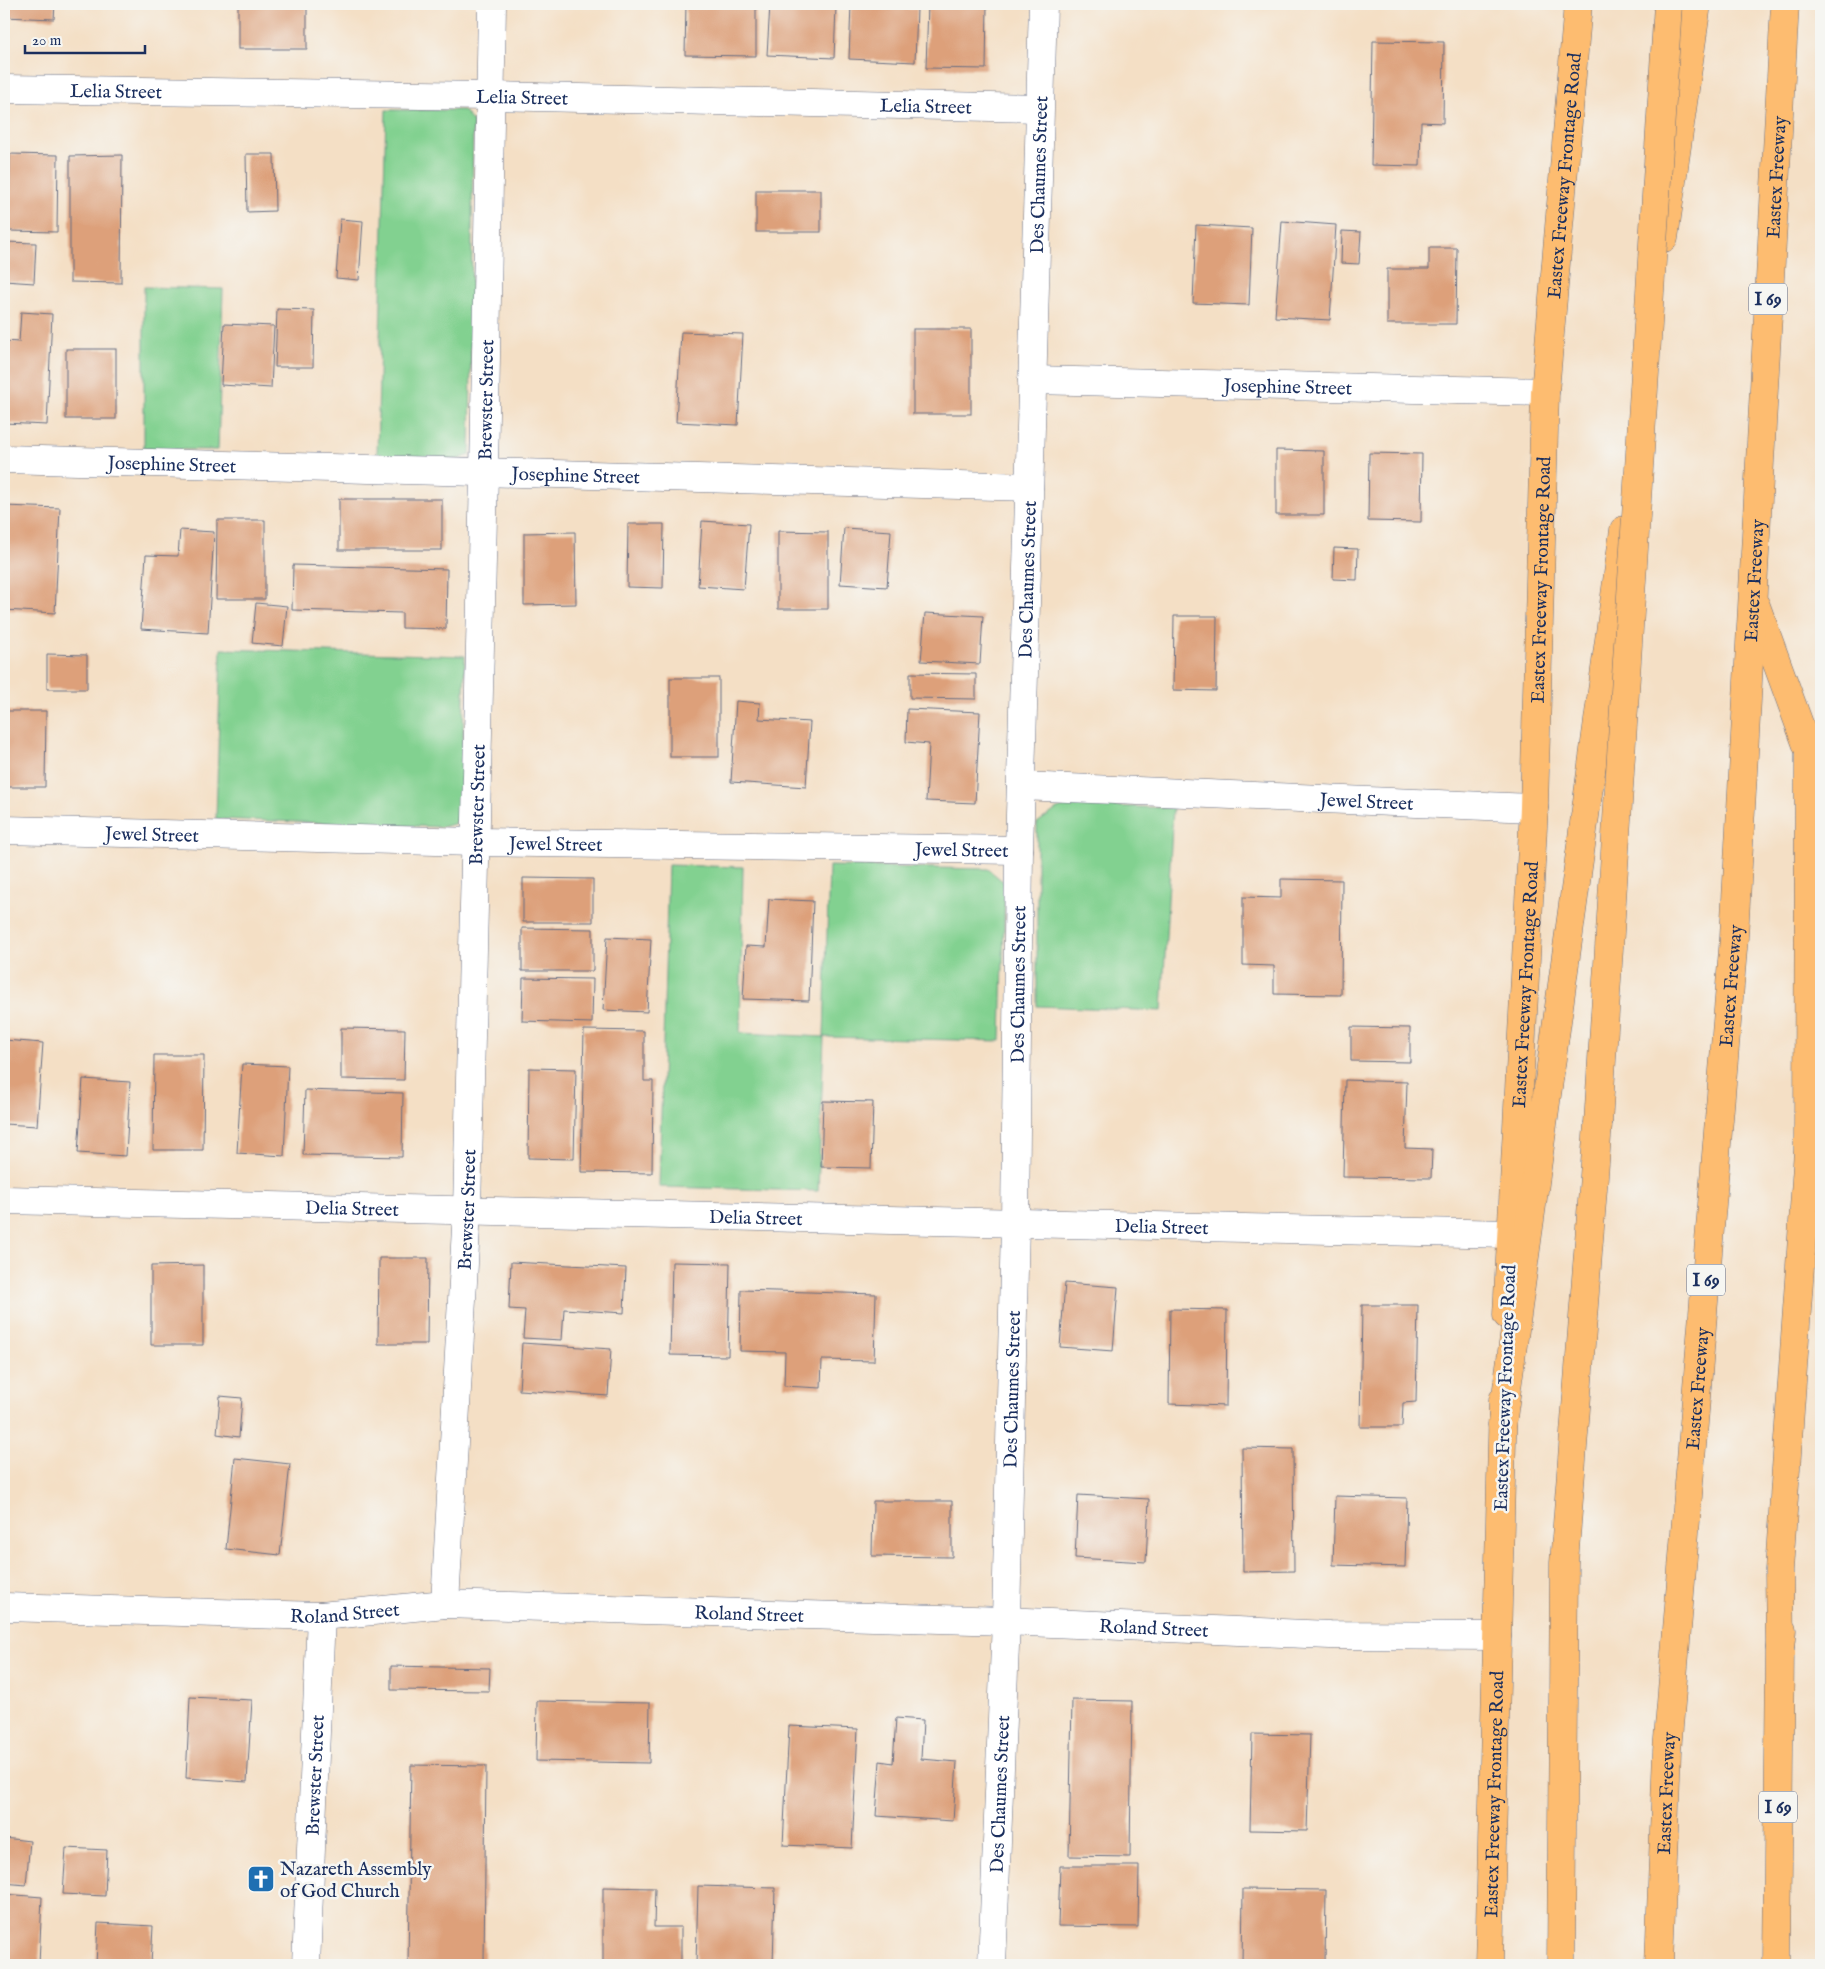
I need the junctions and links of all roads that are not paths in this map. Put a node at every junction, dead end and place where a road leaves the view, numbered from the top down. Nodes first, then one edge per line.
1 (492, 4) edge
2 (1043, 4) edge
3 (1578, 4) edge
4 (1668, 4) edge
5 (1696, 4) edge
6 (1784, 4) edge
7 (4, 89) edge
8 (489, 96) junction
9 (1039, 108) junction
10 (1032, 380) junction
11 (1545, 392) junction
12 (4, 459) edge
13 (484, 473) junction
14 (1030, 487) junction
15 (1752, 595) junction
16 (1021, 786) junction
17 (1534, 808) junction
18 (4, 830) edge
19 (475, 842) junction
20 (1018, 850) junction
21 (1821, 1193) edge
22 (4, 1200) edge
23 (467, 1210) junction
24 (1015, 1223) junction
25 (1510, 1234) junction
26 (1502, 1425) junction
27 (445, 1604) junction
28 (4, 1607) edge
29 (321, 1616) junction
30 (1006, 1621) junction
31 (1497, 1636) junction
32 (1780, 1648) junction
33 (306, 1965) edge
34 (992, 1965) edge
35 (1489, 1965) edge
36 (1561, 1965) edge
37 (1660, 1965) edge
38 (1777, 1965) edge

1 - 8 street, Brewster Street
2 - 9 street, Des Chaumes Street
3 - 11 main road, Eastex Freeway Frontage Road
4 - 36 main road, bridge
5 - 26 main road
6 - 15 main road, Eastex Freeway / I 69
7 - 8 street, Lelia Street
8 - 9 street, Lelia Street
8 - 13 street, Brewster Street
9 - 10 street, Des Chaumes Street
10 - 11 street, Josephine Street
10 - 14 street, Des Chaumes Street
11 - 17 main road, Eastex Freeway Frontage Road
12 - 13 street, Josephine Street
13 - 14 street, Josephine Street
13 - 19 street, Brewster Street
14 - 16 street, Des Chaumes Street
15 - 32 main road
15 - 37 main road, Eastex Freeway / I 69
16 - 17 street, Jewel Street
16 - 20 street, Des Chaumes Street
17 - 25 main road, Eastex Freeway Frontage Road
18 - 19 street, Jewel Street
19 - 20 street, Jewel Street
19 - 23 street, Brewster Street
20 - 24 street, Des Chaumes Street
21 - 32 main road, I 69
22 - 23 street, Delia Street
23 - 24 street, Delia Street
23 - 27 street, Brewster Street
24 - 25 street, Delia Street
24 - 30 street, Des Chaumes Street
25 - 26 main road, Eastex Freeway Frontage Road
26 - 31 main road, Eastex Freeway Frontage Road
27 - 29 street, Roland Street
27 - 30 street, Roland Street
28 - 29 street, Roland Street
29 - 33 street, Brewster Street
30 - 31 street, Roland Street
30 - 34 street, Des Chaumes Street
31 - 35 main road, Eastex Freeway Frontage Road
32 - 38 main road, I 69

